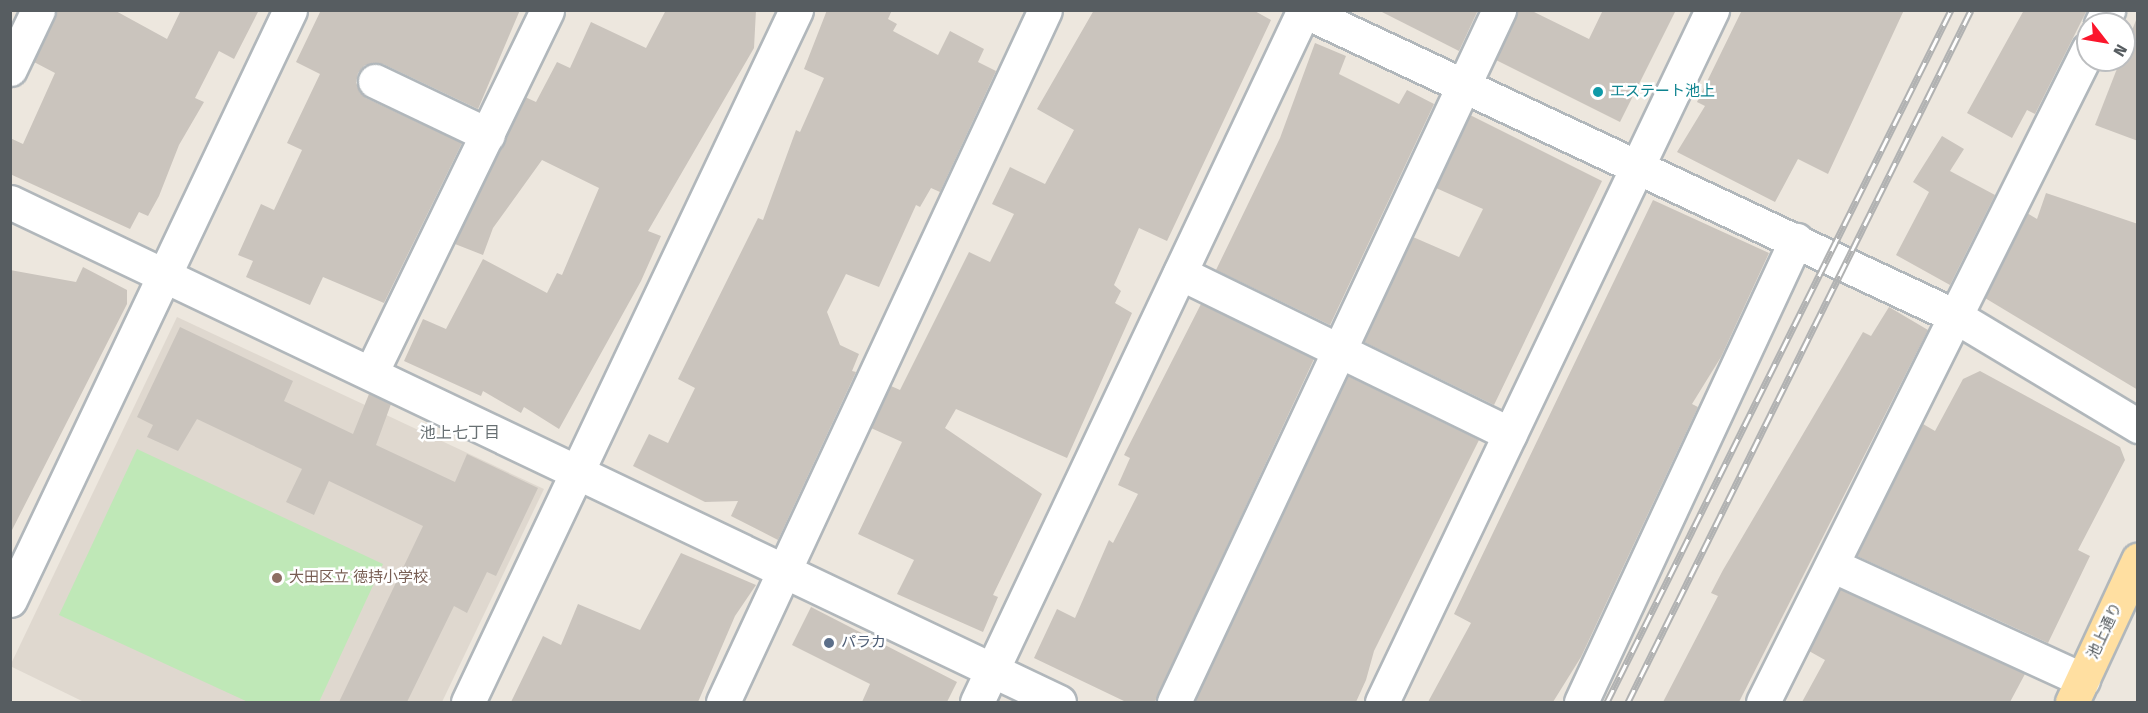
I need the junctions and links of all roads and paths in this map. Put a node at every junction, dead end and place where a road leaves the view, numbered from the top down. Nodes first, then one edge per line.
1 (38, 10) edge
2 (290, 10) edge
3 (547, 10) edge
4 (796, 10) edge
5 (1045, 10) edge
6 (1499, 10) edge
7 (1712, 10) edge
8 (1303, 11) edge
9 (10, 69) edge
10 (2077, 72) edge
11 (375, 81) dead end
12 (1464, 83) junction
13 (488, 135) junction
14 (1639, 165) junction
15 (10, 202) edge
16 (1796, 240) junction
17 (1180, 273) junction
18 (164, 277) junction
19 (1955, 316) junction
20 (1339, 351) junction
21 (371, 373) junction
22 (2138, 426) edge
23 (1510, 434) junction
24 (578, 472) junction
25 (2138, 560) edge
26 (1832, 565) junction
27 (786, 574) junction
28 (10, 600) edge
29 (992, 672) junction
30 (2077, 691) edge
31 (474, 700) edge
32 (723, 702) edge
33 (977, 702) edge
34 (1059, 702) edge
35 (1174, 702) edge
36 (1382, 702) edge
37 (1581, 702) edge
38 (1764, 702) edge

1 - 9 street
2 - 18 street
3 - 13 street
4 - 24 street
5 - 27 street
6 - 12 street
7 - 14 street
8 - 12 street
8 - 17 street
10 - 19 street
11 - 13 street
12 - 14 street
12 - 20 street
13 - 21 street
14 - 16 street
14 - 23 street
15 - 18 street
16 - 19 street
16 - 37 street
17 - 20 street
17 - 29 street
18 - 21 street
18 - 28 street
19 - 22 street
19 - 26 street
20 - 23 street
20 - 35 street
21 - 24 street
23 - 36 street
24 - 27 street
24 - 31 street
25 - 30 main road, 池上通り
26 - 30 street
26 - 38 street
27 - 29 street
27 - 32 street
29 - 33 street
29 - 34 street

